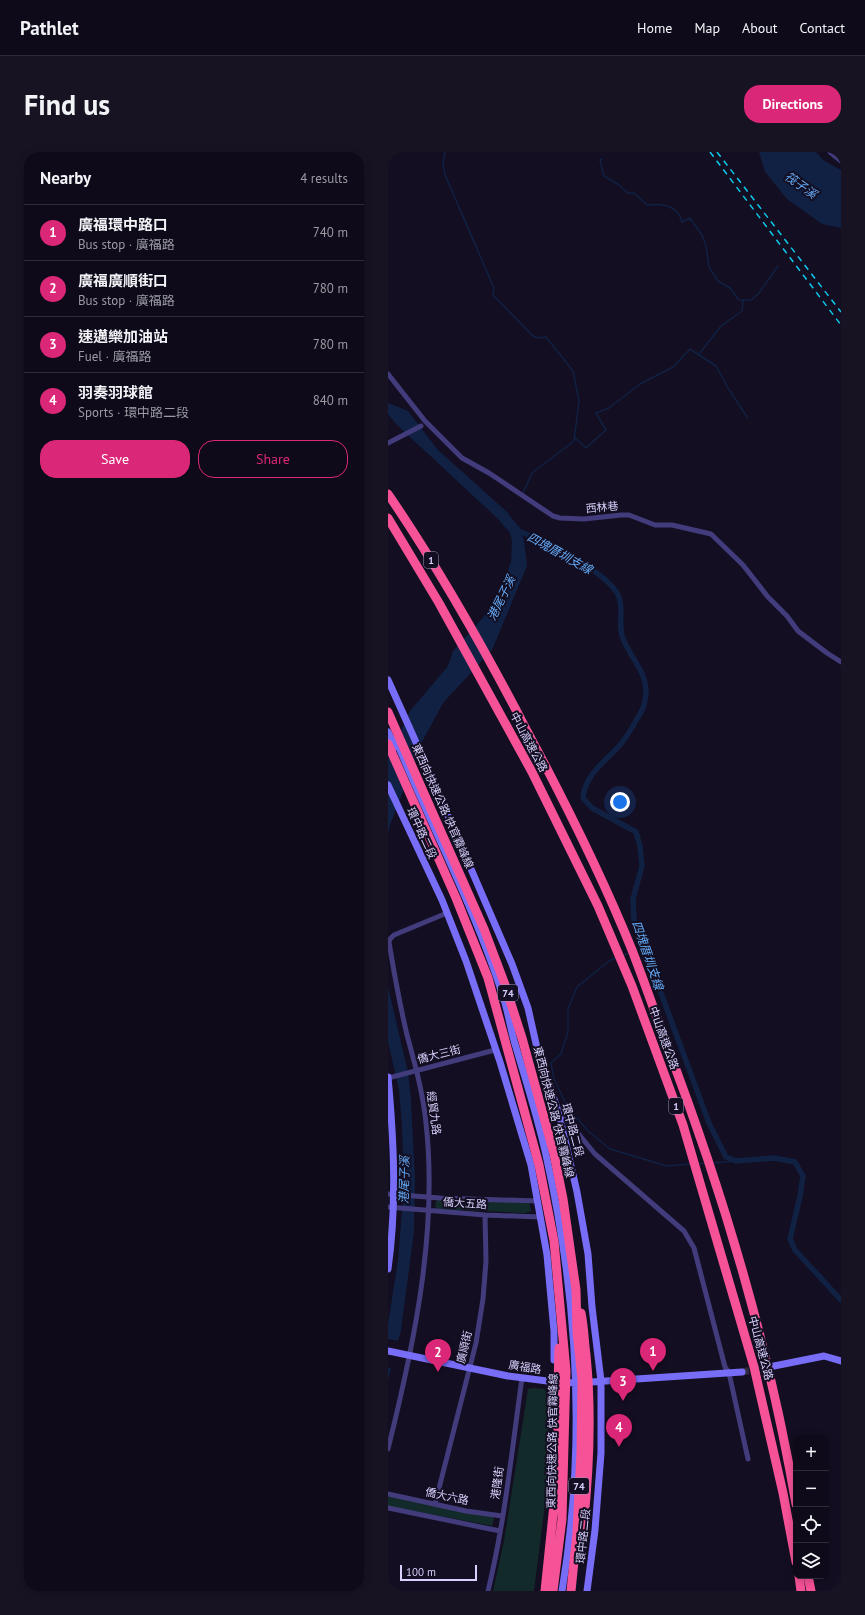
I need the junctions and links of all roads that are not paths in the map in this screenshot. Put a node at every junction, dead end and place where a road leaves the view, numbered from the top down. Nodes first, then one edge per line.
1 (830, 152) edge
2 (841, 161) edge
3 (388, 374) edge
4 (421, 426) dead end
5 (388, 443) edge
6 (388, 494) edge
7 (388, 518) edge
8 (841, 662) edge
9 (388, 680) edge
10 (388, 712) edge
11 (388, 723) edge
12 (388, 732) edge
13 (393, 743) edge
14 (388, 785) edge
15 (447, 913) junction
16 (495, 1050) junction
17 (414, 1070) junction
18 (388, 1078) edge
19 (558, 1114) junction
20 (391, 1195) edge
21 (429, 1197) junction
22 (538, 1201) junction
23 (391, 1208) edge
24 (428, 1211) junction
25 (485, 1215) junction
26 (540, 1217) junction
27 (388, 1269) edge
28 (576, 1290) junction
29 (560, 1302) junction
30 (388, 1351) edge
31 (406, 1354) junction
32 (841, 1361) edge
33 (470, 1367) junction
34 (769, 1367) tunnel mouth
35 (742, 1372) tunnel mouth
36 (729, 1373) junction
37 (522, 1378) junction
38 (601, 1381) junction
39 (555, 1382) junction
40 (573, 1383) junction
41 (388, 1449) edge
42 (748, 1459) dead end
43 (793, 1489) edge
44 (388, 1494) edge
45 (434, 1504) junction
46 (388, 1508) edge
47 (502, 1516) junction
48 (500, 1531) junction
49 (793, 1546) edge
50 (799, 1579) edge
51 (809, 1579) edge
52 (546, 1587) edge
53 (488, 1591) edge
54 (542, 1591) edge
55 (553, 1591) edge
56 (560, 1591) edge
57 (571, 1591) edge
58 (576, 1591) edge
59 (587, 1591) edge
60 (801, 1591) edge
61 (811, 1591) edge

1 - 2 street
3 - 8 street, 西林巷
4 - 5 street
6 - 43 highway, 中山高速公路 / 1
7 - 49 highway, 中山高速公路 / 1
9 - 19 street, 環中路二段
10 - 28 highway, 東西向快速公路 快官霧峰線 / 74
11 - 13 street
12 - 13 street
13 - 29 highway, 東西向快速公路 快官霧峰線 / 74
13 - 40 street, 環中路二段
13 - 40 street, 環中路二段
14 - 15 street, 環中路二段
15 - 16 street, 環中路二段
15 - 17 street, 經貿九路
16 - 17 street, 僑大三街
16 - 22 street, 環中路二段
17 - 18 street, 僑大三街
17 - 21 street, 經貿九路
18 - 20 street
19 - 36 street
19 - 38 street, 環中路二段
20 - 21 street, 僑大五路
20 - 23 street
21 - 22 street, 僑大五路
21 - 24 street, 經貿九路
22 - 26 street, 環中路二段
23 - 24 street, 僑大五路
23 - 27 street
24 - 25 street, 僑大五路
24 - 31 street, 經貿九路
25 - 26 street, 僑大五路
25 - 33 street, 廣順街
26 - 39 street, 環中路二段
28 - 57 highway, 東西向快速公路 快官霧峰線 / 74
28 - 58 highway
29 - 52 highway
29 - 55 highway, 東西向快速公路 快官霧峰線 / 74
30 - 31 street, 廣福路
31 - 33 street, 廣福路
31 - 41 street, 經貿九路
32 - 34 street
33 - 37 street, 廣福路
33 - 45 street, 廣順街
35 - 36 street, 廣福路
36 - 38 street, 廣福路
36 - 42 street
37 - 39 street, 廣福路
37 - 47 street, 港隆街
38 - 40 street, 廣福路
38 - 59 street, 環中路二段
39 - 40 street, 廣福路
39 - 54 street, 環中路二段
40 - 56 street, 環中路二段
44 - 45 street, 僑大六路
45 - 47 street, 僑大六路
46 - 48 street
47 - 48 street, 港隆街
48 - 53 street, 港隆街
50 - 60 highway
51 - 61 highway

